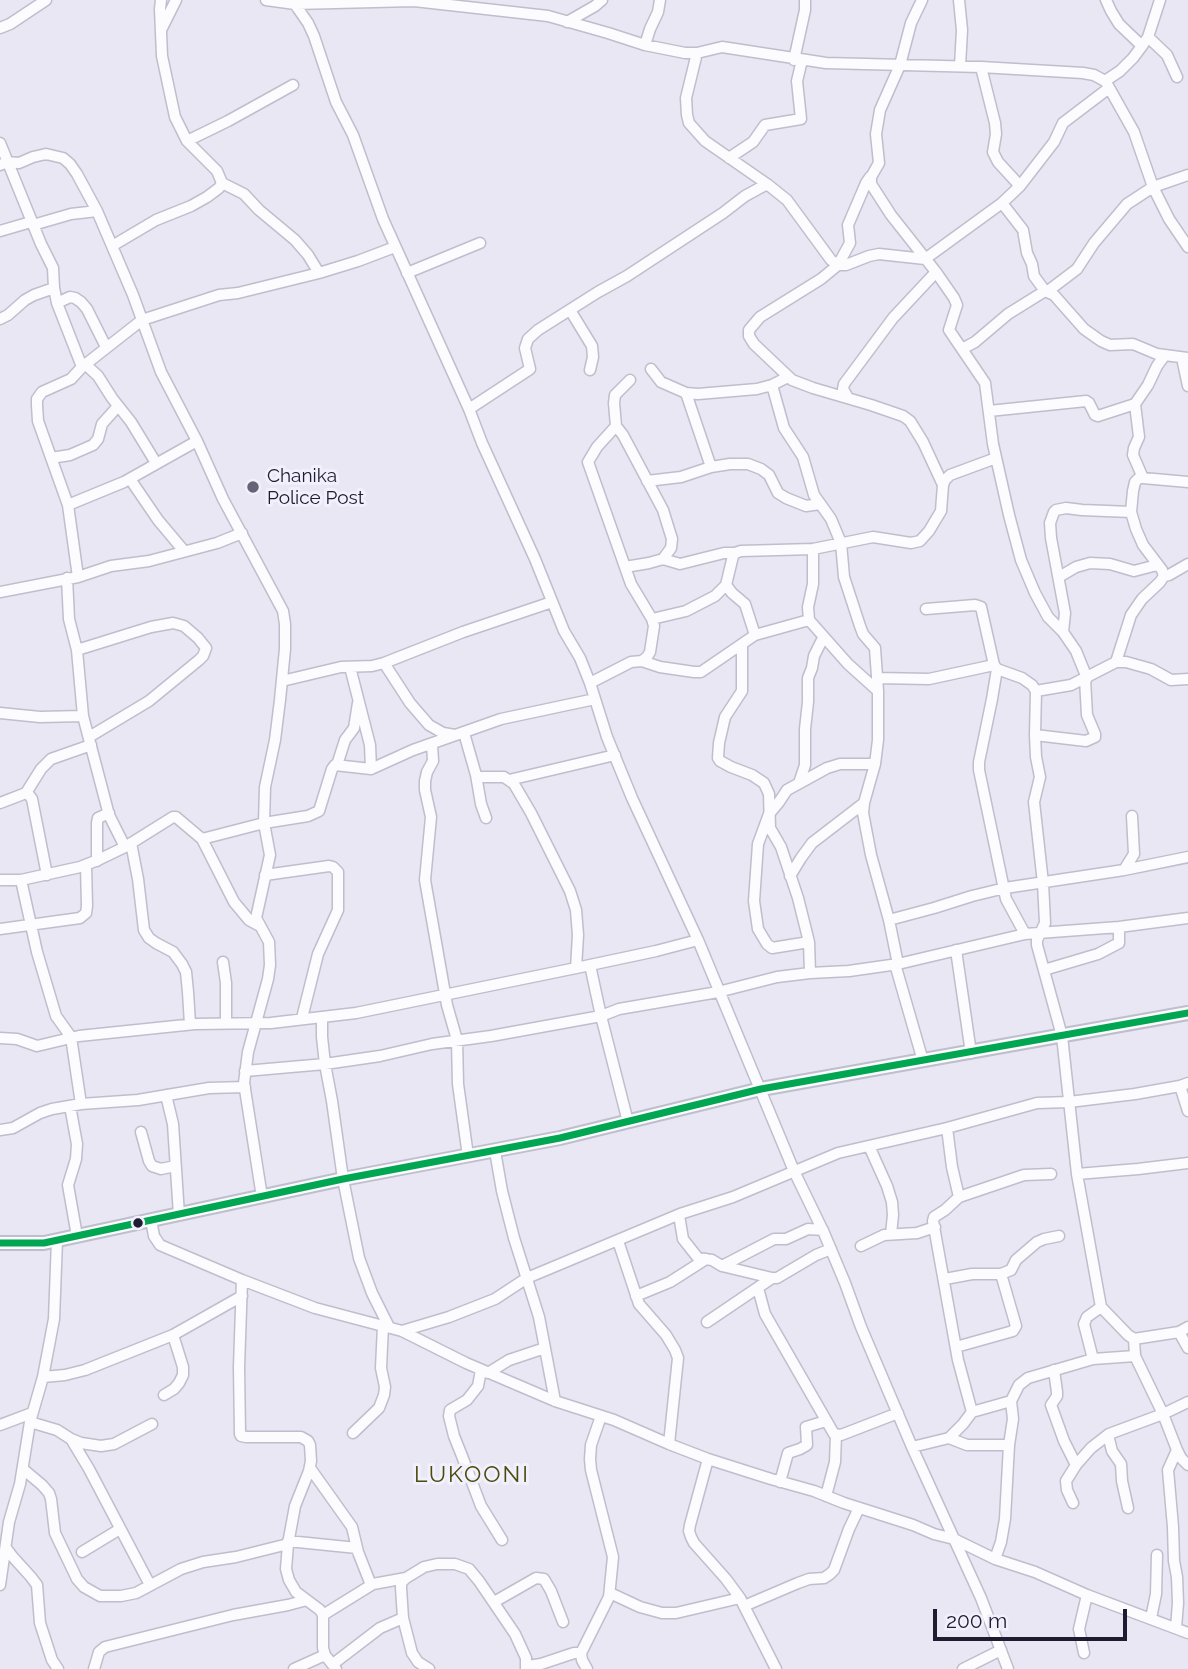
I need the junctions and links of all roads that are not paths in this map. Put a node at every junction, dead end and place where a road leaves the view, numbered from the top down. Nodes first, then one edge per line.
1 (46, 0) edge
2 (161, 0) edge
3 (176, 0) edge
4 (266, 0) edge
5 (602, 0) edge
6 (660, 0) edge
7 (806, 0) edge
8 (922, 0) edge
9 (959, 0) edge
10 (1106, 0) edge
11 (1160, 0) edge
12 (293, 2) edge
13 (491, 4) edge
14 (567, 22) junction
15 (0, 28) edge
16 (160, 32) junction
17 (1145, 41) junction
18 (645, 45) junction
19 (697, 53) junction
20 (798, 60) junction
21 (900, 65) junction
22 (960, 66) junction
23 (981, 67) junction
24 (1177, 77) dead end
25 (1107, 84) junction
26 (293, 85) dead end
27 (187, 141) junction
28 (0, 143) edge
29 (729, 158) junction
30 (4, 163) edge
31 (1188, 175) edge
32 (871, 177) junction
33 (222, 183) junction
34 (767, 184) junction
35 (1020, 186) junction
36 (1153, 187) junction
37 (1002, 203) junction
38 (97, 211) junction
39 (32, 223) junction
40 (0, 231) edge
41 (480, 243) dead end
42 (112, 246) junction
43 (395, 247) junction
44 (1188, 247) edge
45 (925, 259) junction
46 (838, 265) junction
47 (936, 272) junction
48 (318, 273) junction
49 (407, 273) junction
50 (54, 288) junction
51 (1046, 291) junction
52 (57, 303) junction
53 (570, 310) junction
54 (0, 319) edge
55 (142, 320) junction
56 (106, 347) junction
57 (962, 349) junction
58 (1165, 355) junction
59 (1185, 358) edge
60 (84, 365) junction
61 (651, 369) dead end
62 (590, 370) dead end
63 (788, 377) junction
64 (630, 380) dead end
65 (772, 385) junction
66 (1188, 386) edge
67 (686, 393) junction
68 (848, 398) junction
69 (1135, 404) junction
70 (118, 407) junction
71 (468, 409) junction
72 (989, 411) junction
73 (616, 426) junction
74 (197, 441) junction
75 (51, 458) junction
76 (996, 458) junction
77 (156, 463) junction
78 (711, 467) junction
79 (1143, 478) junction
80 (130, 479) junction
81 (647, 481) junction
82 (1188, 482) edge
83 (943, 485) junction
84 (820, 504) junction
85 (68, 505) junction
86 (1132, 512) junction
87 (242, 533) junction
88 (841, 542) junction
89 (813, 548) junction
90 (184, 551) junction
91 (734, 553) junction
92 (663, 559) junction
93 (1188, 564) edge
94 (1157, 565) junction
95 (625, 567) junction
96 (1164, 576) junction
97 (73, 577) junction
98 (1059, 577) junction
99 (726, 585) junction
100 (0, 592) edge
101 (552, 602) junction
102 (926, 609) dead end
103 (652, 619) junction
104 (809, 620) junction
105 (1063, 632) junction
106 (755, 635) junction
107 (823, 638) junction
108 (742, 644) junction
109 (77, 650) junction
110 (642, 662) junction
111 (1116, 662) junction
112 (384, 663) junction
113 (350, 667) junction
114 (995, 667) junction
115 (877, 678) junction
116 (1086, 678) junction
117 (1188, 679) edge
118 (282, 681) junction
119 (590, 683) junction
120 (878, 691) junction
121 (1036, 691) junction
122 (359, 699) junction
123 (595, 699) junction
124 (0, 713) edge
125 (83, 716) junction
126 (460, 734) junction
127 (1035, 735) junction
128 (90, 741) junction
129 (432, 744) junction
130 (615, 755) junction
131 (875, 764) junction
132 (337, 765) junction
133 (371, 768) junction
134 (476, 775) junction
135 (509, 780) junction
136 (799, 783) junction
137 (26, 793) junction
138 (0, 803) edge
139 (864, 803) junction
140 (109, 813) junction
141 (769, 814) junction
142 (1132, 816) dead end
143 (486, 818) dead end
144 (264, 823) junction
145 (202, 839) junction
146 (128, 844) junction
147 (1188, 857) edge
148 (97, 861) junction
149 (86, 865) junction
150 (1124, 870) junction
151 (47, 875) junction
152 (265, 875) junction
153 (790, 876) junction
154 (0, 880) edge
155 (21, 880) junction
156 (1043, 883) junction
157 (1005, 888) junction
158 (1188, 918) edge
159 (889, 920) junction
160 (31, 925) junction
161 (262, 927) junction
162 (1119, 927) junction
163 (0, 929) edge
164 (1040, 932) junction
165 (1025, 934) junction
166 (698, 940) junction
167 (809, 942) junction
168 (956, 950) junction
169 (223, 962) dead end
170 (897, 964) junction
171 (590, 965) junction
172 (576, 968) junction
173 (1044, 970) junction
174 (810, 973) junction
175 (718, 992) junction
176 (446, 995) junction
177 (1188, 1013) edge
178 (601, 1016) junction
179 (322, 1017) junction
180 (302, 1018) junction
181 (226, 1023) junction
182 (190, 1024) junction
183 (256, 1024) junction
184 (1062, 1036) junction
185 (71, 1037) junction
186 (0, 1038) edge
187 (457, 1040) junction
188 (971, 1053) junction
189 (923, 1061) junction
190 (325, 1064) junction
191 (245, 1072) junction
192 (1184, 1085) edge
193 (245, 1087) junction
194 (761, 1089) junction
195 (166, 1095) junction
196 (1069, 1101) junction
197 (76, 1105) junction
198 (1188, 1111) edge
199 (628, 1122) junction
200 (947, 1128) junction
201 (0, 1130) edge
202 (141, 1132) dead end
203 (869, 1146) junction
204 (495, 1151) junction
205 (468, 1156) junction
206 (1188, 1163) edge
207 (175, 1166) junction
208 (794, 1171) junction
209 (1051, 1174) dead end
210 (1077, 1174) junction
211 (343, 1179) junction
212 (262, 1197) junction
213 (959, 1197) junction
214 (179, 1215) junction
215 (679, 1215) junction
216 (151, 1220) junction
217 (935, 1227) junction
218 (823, 1230) junction
219 (891, 1234) junction
220 (77, 1236) junction
221 (1059, 1237) dead end
222 (57, 1240) junction
223 (618, 1241) junction
224 (0, 1243) edge
225 (861, 1246) dead end
226 (831, 1249) junction
227 (706, 1259) junction
228 (722, 1266) junction
229 (1001, 1274) junction
230 (527, 1278) junction
231 (772, 1278) junction
232 (945, 1279) junction
233 (242, 1280) junction
234 (758, 1288) junction
235 (242, 1296) junction
236 (636, 1296) junction
237 (1101, 1307) junction
238 (707, 1322) dead end
239 (386, 1326) junction
240 (1184, 1329) edge
241 (402, 1331) junction
242 (173, 1335) junction
243 (1134, 1339) junction
244 (956, 1347) junction
245 (545, 1348) junction
246 (1188, 1348) edge
247 (1135, 1356) junction
248 (1093, 1359) junction
249 (1054, 1370) junction
250 (485, 1371) junction
251 (43, 1377) junction
252 (164, 1395) dead end
253 (555, 1401) junction
254 (1011, 1401) junction
255 (1188, 1402) edge
256 (972, 1412) junction
257 (898, 1413) junction
258 (1163, 1414) junction
259 (601, 1416) junction
260 (31, 1418) junction
261 (826, 1421) junction
262 (152, 1424) dead end
263 (0, 1425) edge
264 (353, 1433) dead end
265 (836, 1435) junction
266 (1108, 1435) junction
267 (949, 1438) junction
268 (71, 1440) junction
269 (669, 1444) junction
270 (1009, 1445) junction
271 (912, 1447) junction
272 (1177, 1450) junction
273 (708, 1459) junction
274 (1076, 1465) junction
275 (1188, 1465) edge
276 (310, 1468) junction
277 (23, 1469) junction
278 (780, 1482) junction
279 (826, 1496) junction
280 (1073, 1503) dead end
281 (859, 1508) junction
282 (1128, 1508) dead end
283 (120, 1529) junction
284 (4, 1532) edge
285 (954, 1539) junction
286 (502, 1540) dead end
287 (288, 1542) junction
288 (6, 1548) junction
289 (357, 1548) junction
290 (82, 1552) dead end
291 (1157, 1555) dead end
292 (995, 1559) junction
293 (406, 1578) junction
294 (0, 1585) edge
295 (150, 1585) junction
296 (371, 1585) junction
297 (610, 1592) junction
298 (1087, 1595) junction
299 (307, 1600) junction
300 (494, 1602) junction
301 (742, 1602) junction
302 (323, 1615) junction
303 (403, 1618) junction
304 (1151, 1618) junction
305 (563, 1622) dead end
306 (1176, 1628) junction
307 (1188, 1633) edge
308 (1001, 1650) junction
309 (581, 1653) junction
310 (1084, 1653) dead end
311 (322, 1656) junction
312 (334, 1667) edge
313 (526, 1667) edge
314 (58, 1669) edge
315 (94, 1669) edge
316 (294, 1669) edge
317 (316, 1669) edge
318 (429, 1669) edge
319 (587, 1669) edge
320 (776, 1669) edge
321 (963, 1669) edge
322 (1008, 1669) edge

1 - 15 street
2 - 16 street
3 - 16 street
4 - 12 street
5 - 14 street
6 - 18 street
7 - 20 street
8 - 21 street
9 - 22 street
10 - 17 street
11 - 17 street
12 - 13 street
12 - 43 street
13 - 14 street
14 - 18 street
16 - 27 street
17 - 24 street
17 - 25 street
18 - 19 street
19 - 20 street
19 - 29 street
20 - 21 street
20 - 29 street
21 - 22 street
21 - 32 street
22 - 23 street
23 - 25 street
23 - 35 street
25 - 35 street
25 - 36 street
26 - 27 street
27 - 33 street
28 - 30 street
29 - 34 street
30 - 38 street
30 - 39 street
31 - 36 street
32 - 45 street
32 - 46 street
33 - 42 street
33 - 48 street
34 - 46 street
34 - 53 street
35 - 37 street
36 - 44 street
36 - 51 street
37 - 45 street
37 - 51 street
38 - 39 street
38 - 42 street
39 - 40 street
39 - 50 street
41 - 49 street
42 - 55 street
43 - 48 street
43 - 49 street
45 - 46 street
45 - 47 street
46 - 63 street
47 - 57 street
47 - 68 street
48 - 55 street
49 - 71 street
50 - 52 street
50 - 54 street
51 - 57 street
51 - 58 street
52 - 56 street
52 - 60 street
53 - 62 street
53 - 71 street
55 - 56 street
55 - 74 street
56 - 60 street
57 - 72 street
58 - 59 street
58 - 69 street
59 - 66 street
60 - 70 street
60 - 75 street
61 - 67 street
63 - 65 street
63 - 68 street
64 - 73 street
65 - 67 street
65 - 84 street
67 - 78 street
68 - 83 street
69 - 72 street
69 - 79 street
70 - 75 street
70 - 77 street
71 - 101 street
72 - 76 street
73 - 81 street
73 - 95 street
74 - 77 street
74 - 87 street
75 - 85 street
76 - 83 street
76 - 105 street
77 - 80 street
78 - 81 street
78 - 84 street
79 - 82 street
79 - 86 street
80 - 85 street
80 - 90 street
81 - 92 street
83 - 88 street
84 - 88 street
85 - 97 street
86 - 94 street
86 - 98 street
87 - 90 street
87 - 118 street
88 - 89 street
88 - 115 street
89 - 91 street
89 - 104 street
90 - 97 street
91 - 92 street
91 - 99 street
92 - 95 street
93 - 96 street
94 - 96 street
94 - 98 street
95 - 103 street
96 - 111 street
97 - 100 street
97 - 109 street
98 - 105 street
99 - 103 street
99 - 106 street
101 - 112 street
101 - 119 street
102 - 114 street
103 - 110 street
104 - 106 street
104 - 107 street
105 - 116 street
106 - 108 street
107 - 120 street
107 - 136 street
108 - 110 street
108 - 141 street
109 - 125 street
109 - 128 street
110 - 119 street
111 - 116 street
111 - 117 street
112 - 113 street
112 - 126 street
113 - 118 street
113 - 122 street
114 - 115 street
114 - 121 street
114 - 157 street
115 - 120 street
116 - 121 street
116 - 127 street
118 - 144 street
119 - 123 street
120 - 131 street
121 - 127 street
122 - 132 street
122 - 133 street
123 - 126 street
123 - 130 street
124 - 125 street
125 - 128 street
126 - 129 street
126 - 134 street
127 - 156 street
128 - 137 street
128 - 140 street
129 - 133 street
129 - 176 street
130 - 135 street
130 - 166 street
131 - 136 street
131 - 139 street
132 - 133 street
132 - 144 street
134 - 135 street
134 - 143 street
135 - 172 street
136 - 141 street
137 - 138 street
137 - 151 street
139 - 153 street
139 - 159 street
140 - 146 street
140 - 148 street
141 - 153 street
141 - 167 street
142 - 150 street
144 - 145 street
144 - 152 street
145 - 146 street
145 - 161 street
146 - 148 street
146 - 182 street
147 - 150 street
148 - 149 street
149 - 151 street
149 - 160 street
150 - 156 street
151 - 155 street
152 - 161 street
152 - 180 street
153 - 167 street
154 - 155 street
155 - 160 street
156 - 157 street
156 - 164 street
157 - 159 street
157 - 165 street
158 - 162 street
159 - 170 street
160 - 163 street
160 - 185 street
161 - 183 street
162 - 164 street
162 - 173 street
164 - 165 street
164 - 173 street
165 - 168 street
166 - 171 street
166 - 175 street
167 - 174 street
168 - 170 street
168 - 188 street
169 - 181 street
170 - 174 street
170 - 189 street
171 - 172 street
171 - 178 street
172 - 176 street
173 - 184 street
174 - 175 street
175 - 178 street
175 - 194 street
176 - 179 street
176 - 187 street
177 - 184 main road
178 - 187 street
178 - 199 street
179 - 180 street
179 - 190 street
180 - 183 street
181 - 182 street
181 - 183 street
182 - 185 street
183 - 191 street
184 - 188 main road
184 - 196 street
185 - 186 street
185 - 197 street
187 - 190 street
187 - 205 street
188 - 189 main road
189 - 194 main road
190 - 191 street
190 - 211 street
191 - 193 street
192 - 196 street
192 - 198 street
193 - 195 street
193 - 212 street
194 - 199 main road
194 - 208 street
195 - 197 street
195 - 207 street
196 - 200 street
196 - 210 street
197 - 201 street
197 - 220 street
199 - 204 main road
200 - 203 street
200 - 213 street
202 - 207 street
203 - 208 street
203 - 219 street
204 - 205 main road
204 - 230 street
205 - 211 main road
206 - 210 street
207 - 214 street
208 - 215 street
208 - 218 street
209 - 213 street
210 - 237 street
211 - 212 main road
211 - 239 street
212 - 214 main road
213 - 217 street
214 - 216 main road
215 - 223 street
215 - 227 street
216 - 220 main road
216 - 233 street
217 - 219 street
217 - 232 street
218 - 226 street
218 - 228 street
219 - 225 street
220 - 222 main road
221 - 229 street
222 - 224 main road
222 - 251 street
223 - 230 street
223 - 236 street
226 - 231 street
226 - 257 street
227 - 228 street
227 - 236 street
228 - 231 street
229 - 232 street
229 - 244 street
230 - 241 street
230 - 245 street
231 - 234 street
232 - 244 street
233 - 235 street
233 - 239 street
234 - 238 street
234 - 261 street
235 - 242 street
235 - 276 street
236 - 269 street
237 - 243 street
237 - 248 street
239 - 241 street
239 - 264 street
240 - 243 street
240 - 246 street
241 - 250 street
242 - 251 street
242 - 252 street
243 - 247 street
244 - 256 street
245 - 250 street
245 - 253 street
247 - 248 street
247 - 258 street
248 - 249 street
249 - 254 street
249 - 274 street
250 - 253 street
250 - 286 street
251 - 260 street
253 - 259 street
254 - 256 street
254 - 270 street
255 - 258 street
256 - 267 street
257 - 265 street
257 - 271 street
258 - 266 street
258 - 272 street
259 - 269 street
259 - 297 street
260 - 263 street
260 - 268 street
260 - 277 street
261 - 265 street
261 - 278 street
262 - 268 street
265 - 279 street
266 - 274 street
266 - 282 street
267 - 270 street
267 - 271 street
268 - 283 street
269 - 273 street
270 - 292 street
271 - 285 street
272 - 275 street
272 - 306 street
273 - 278 street
273 - 301 street
274 - 280 street
276 - 287 street
276 - 289 street
277 - 284 street
277 - 295 street
278 - 279 street
279 - 281 street
281 - 285 street
281 - 301 street
283 - 290 street
283 - 295 street
284 - 288 street
285 - 292 street
285 - 308 street
287 - 289 street
287 - 295 street
287 - 299 street
288 - 294 street
288 - 314 street
289 - 296 street
291 - 304 street
292 - 298 street
293 - 296 street
293 - 300 street
293 - 303 street
296 - 302 street
297 - 301 street
297 - 309 street
298 - 304 street
298 - 310 street
299 - 302 street
299 - 315 street
300 - 305 street
300 - 313 street
301 - 320 street
302 - 311 street
303 - 312 street
303 - 318 street
304 - 306 street
306 - 307 street
308 - 321 street
308 - 322 street
309 - 313 street
309 - 319 street
311 - 312 street
311 - 316 street
311 - 317 street

